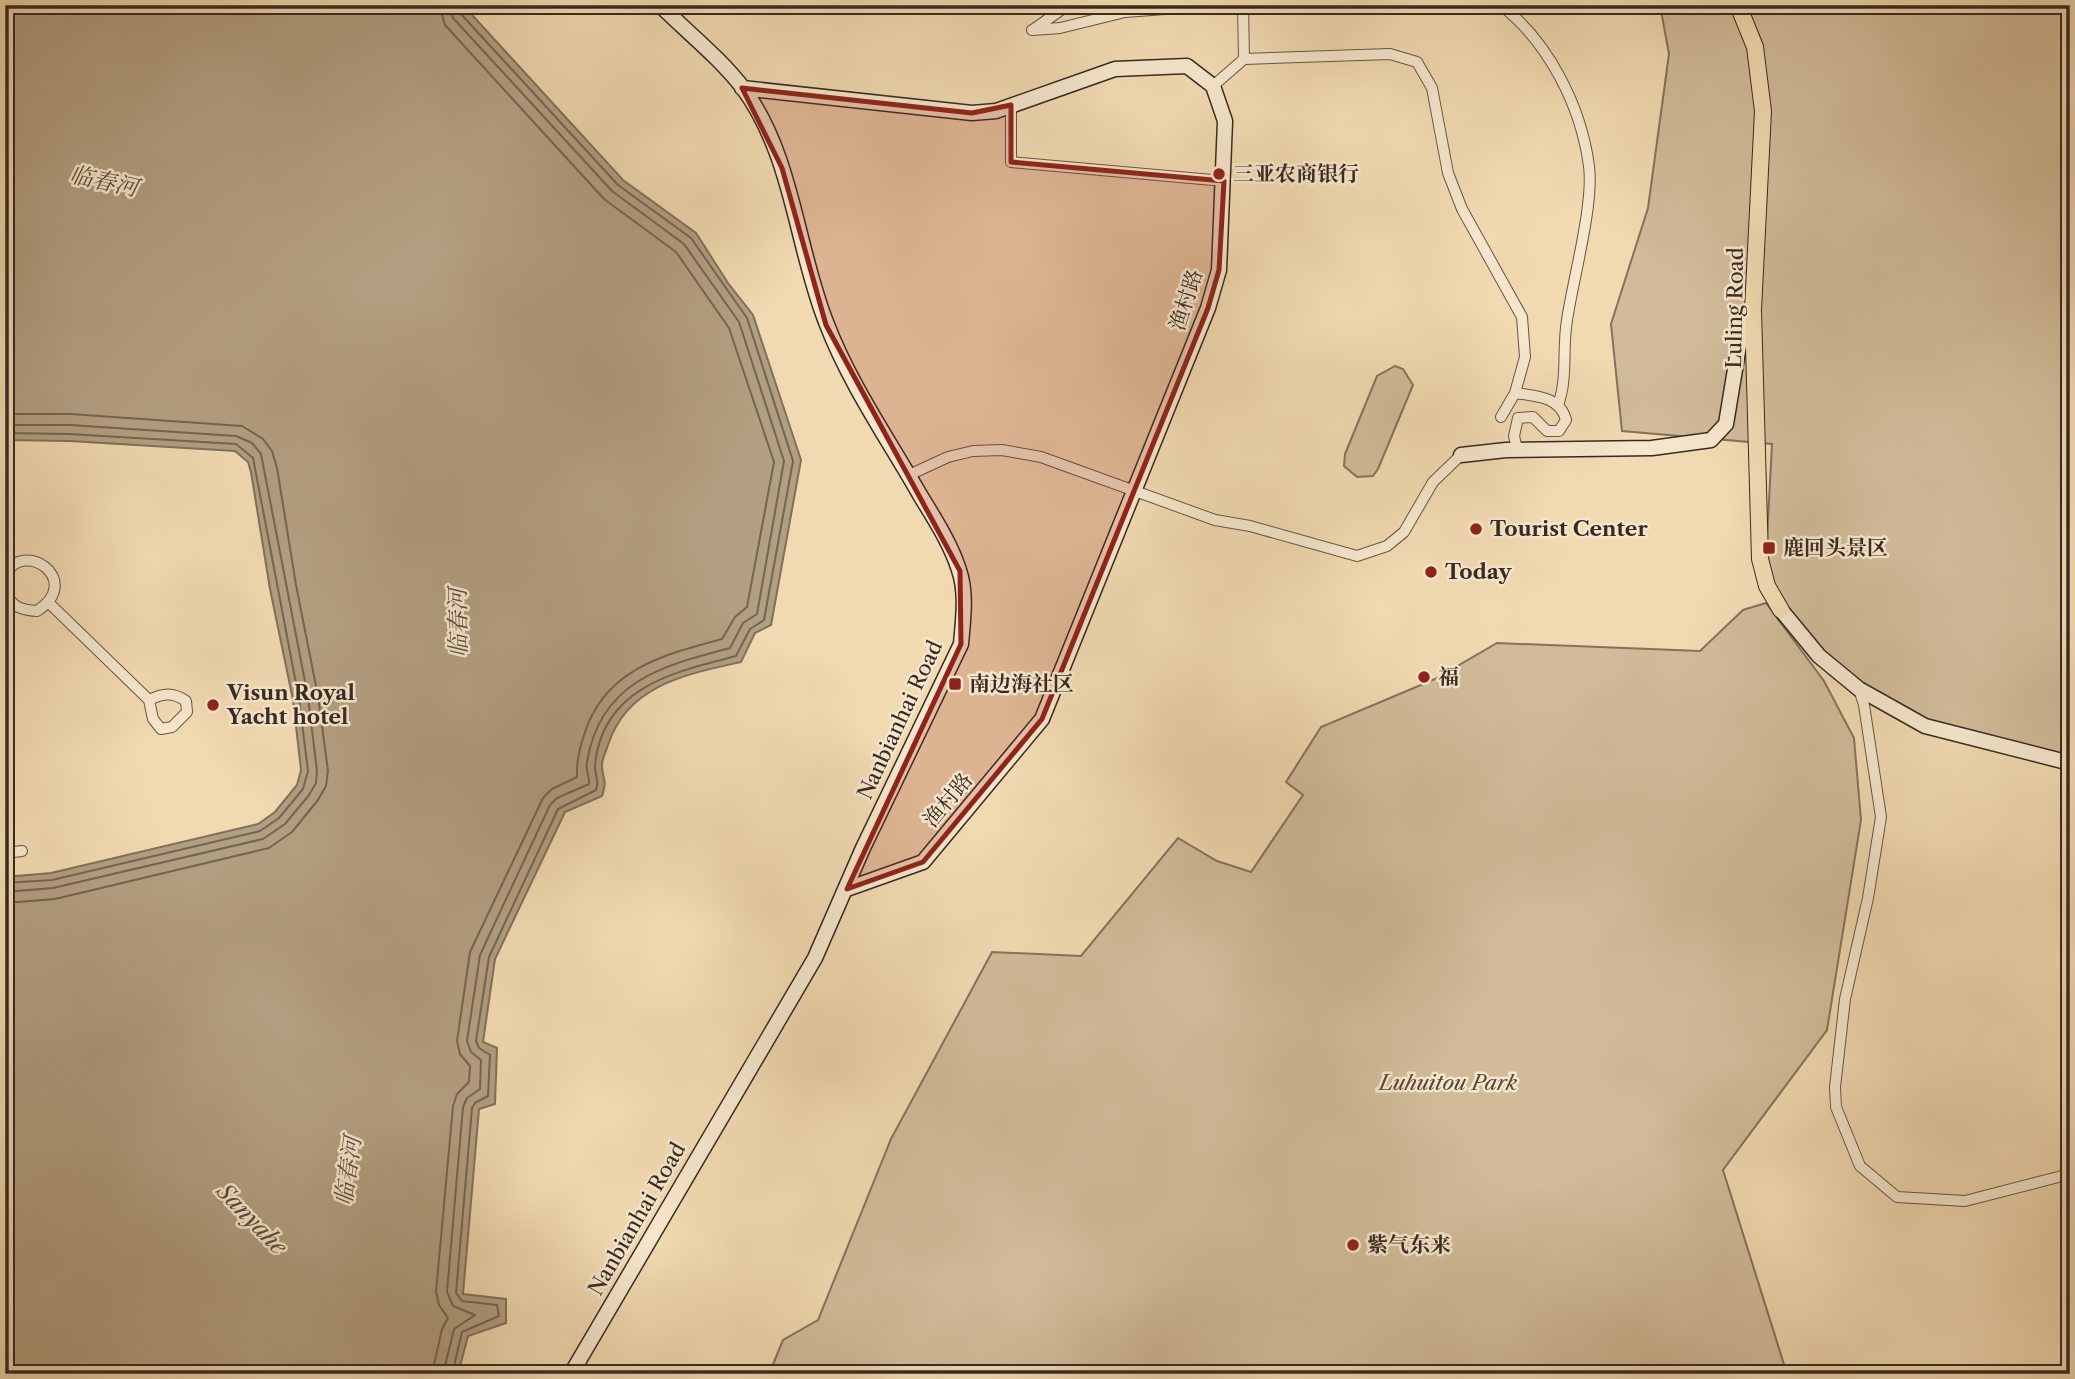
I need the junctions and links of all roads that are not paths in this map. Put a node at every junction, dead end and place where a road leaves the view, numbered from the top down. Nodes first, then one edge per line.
1 (660, 5) edge
2 (1068, 5) edge
3 (1218, 5) edge
4 (1243, 5) edge
5 (1502, 5) edge
6 (1738, 5) edge
7 (1244, 59) junction
8 (1213, 86) junction
9 (742, 88) junction
10 (1011, 105) junction
11 (1224, 181) junction
12 (1754, 310) junction
13 (1515, 393) junction
14 (1558, 405) junction
15 (1501, 418) dead end
16 (1517, 449) junction
17 (1461, 455) joint
18 (909, 475) junction
19 (1135, 493) junction
20 (5, 576) edge
21 (5, 592) edge
22 (48, 602) junction
23 (8, 609) edge
24 (1781, 610) joint
25 (1859, 689) junction
26 (149, 700) dead end
27 (2070, 763) edge
28 (22, 851) dead end
29 (5, 853) edge
30 (847, 889) junction
31 (2070, 1174) edge
32 (570, 1374) edge

1 - 9 main road, Nanbianhai Road
2 - 3 street
4 - 7 street
5 - 14 street
6 - 12 main road, Luling Road
7 - 8 street
7 - 13 street
8 - 10 main road
8 - 11 main road, 渔村路
9 - 10 main road
9 - 18 main road, Nanbianhai Road
10 - 11 street
11 - 19 main road, 渔村路
12 - 16 main road
12 - 24 main road, Luling Road
13 - 14 street
13 - 15 street
14 - 16 street
16 - 17 main road
17 - 19 street
18 - 19 street
18 - 30 main road, Nanbianhai Road
19 - 30 main road, 渔村路
20 - 22 street
21 - 23 street
22 - 23 street
22 - 26 street
24 - 25 main road
25 - 27 main road
25 - 31 street
28 - 29 street
30 - 32 main road, Nanbianhai Road

